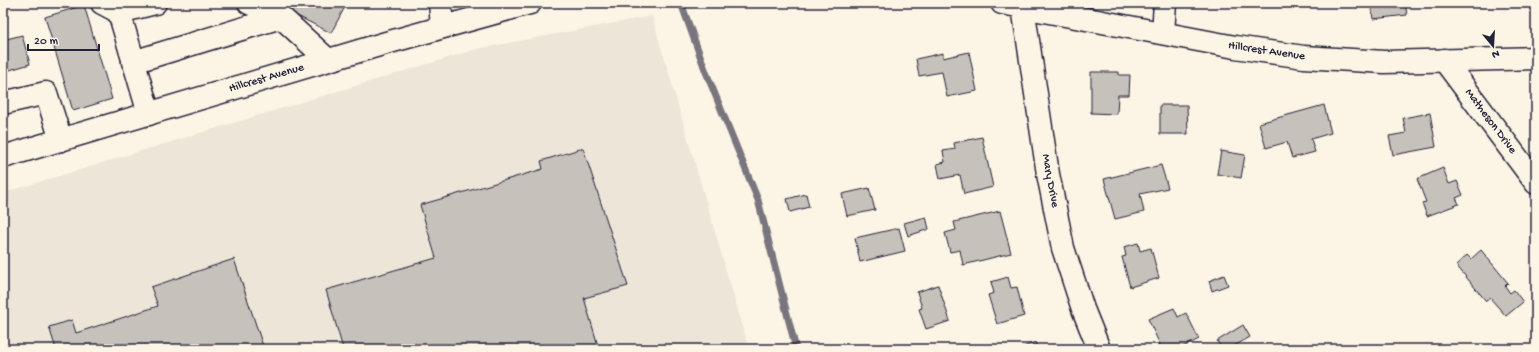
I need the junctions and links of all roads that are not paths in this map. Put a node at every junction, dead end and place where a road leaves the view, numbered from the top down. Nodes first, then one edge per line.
1 (98, 3) edge
2 (155, 3) edge
3 (249, 3) edge
4 (440, 3) edge
5 (530, 3) edge
6 (1165, 3) edge
7 (107, 5) edge
8 (1012, 5) edge
9 (280, 18) junction
10 (442, 28) junction
11 (1163, 32) junction
12 (1536, 58) edge
13 (328, 60) junction
14 (1444, 60) junction
15 (133, 62) junction
16 (3, 103) edge
17 (149, 114) junction
18 (61, 140) junction
19 (3, 157) edge
20 (1536, 183) edge
21 (1099, 349) edge

1 - 7 street
2 - 7 street
3 - 9 street
4 - 10 street
5 - 10 street, Hillcrest Avenue
6 - 11 street
7 - 15 street
8 - 11 street, Hillcrest Avenue
8 - 21 street, Mary Drive
9 - 13 street
9 - 15 street
10 - 13 street, Hillcrest Avenue
11 - 14 street, Hillcrest Avenue
12 - 14 street, Hillcrest Avenue
13 - 17 street, Hillcrest Avenue
14 - 20 street, Matheson Drive
15 - 17 street
16 - 18 street
17 - 18 street, Hillcrest Avenue
18 - 19 street, Hillcrest Avenue

